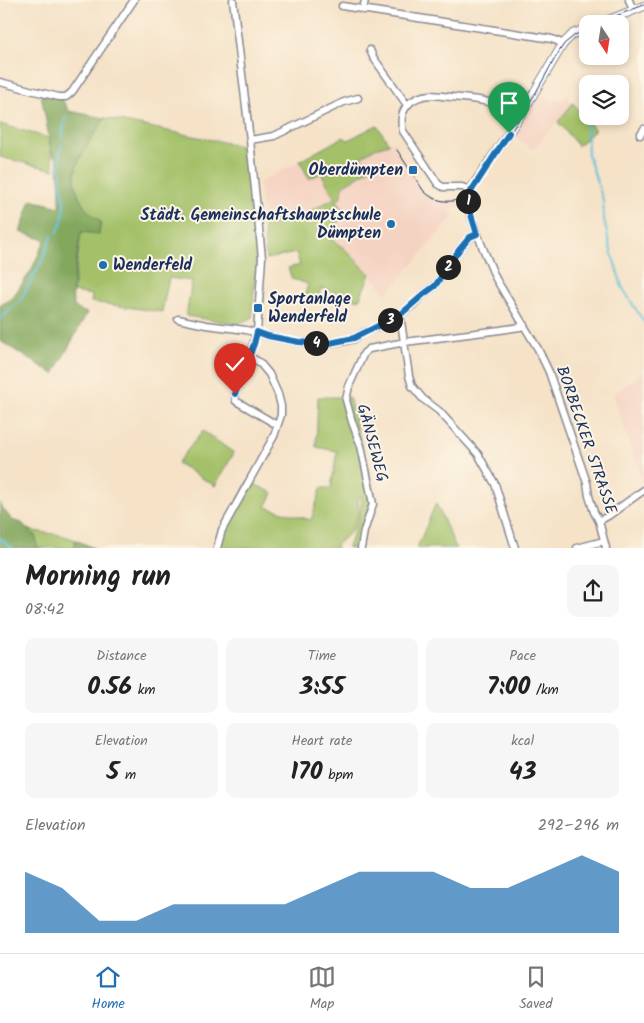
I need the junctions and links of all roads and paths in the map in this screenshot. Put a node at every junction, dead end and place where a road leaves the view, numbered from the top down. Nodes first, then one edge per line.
1 (134, 0) edge
2 (233, 0) edge
3 (365, 0) edge
4 (629, 0) edge
5 (342, 6) dead end
6 (643, 8) edge
7 (363, 10) junction
8 (633, 10) junction
9 (621, 15) edge
10 (579, 32) edge
11 (563, 44) junction
12 (370, 50) dead end
13 (0, 82) edge
14 (358, 98) dead end
15 (407, 105) junction
16 (522, 113) junction
17 (250, 140) junction
18 (470, 190) junction
19 (477, 234) junction
20 (400, 315) junction
21 (178, 319) dead end
22 (524, 324) junction
23 (257, 332) junction
24 (405, 342) junction
25 (249, 356) junction
26 (277, 425) junction
27 (644, 490) edge
28 (599, 521) junction
29 (605, 544) edge
30 (217, 548) edge
31 (361, 548) edge
32 (515, 548) edge
33 (577, 548) edge

1 - 13 street
2 - 17 street
3 - 7 street
4 - 8 street
5 - 7 street
6 - 8 street
7 - 11 street
8 - 9 street
10 - 11 street
11 - 16 street
12 - 15 street
14 - 17 street
15 - 16 street
15 - 18 street
16 - 18 street
17 - 23 street
18 - 19 street, BORBECKER STRASSE
19 - 20 street
19 - 22 street, BORBECKER STRASSE
20 - 23 street
20 - 24 street
21 - 23 street
22 - 24 street
22 - 28 street, BORBECKER STRASSE
23 - 25 street
24 - 31 street, GÄNSEWEG
24 - 32 street
25 - 26 street
25 - 26 street
26 - 30 street
27 - 28 street
28 - 29 street, BORBECKER STRASSE
29 - 33 street

